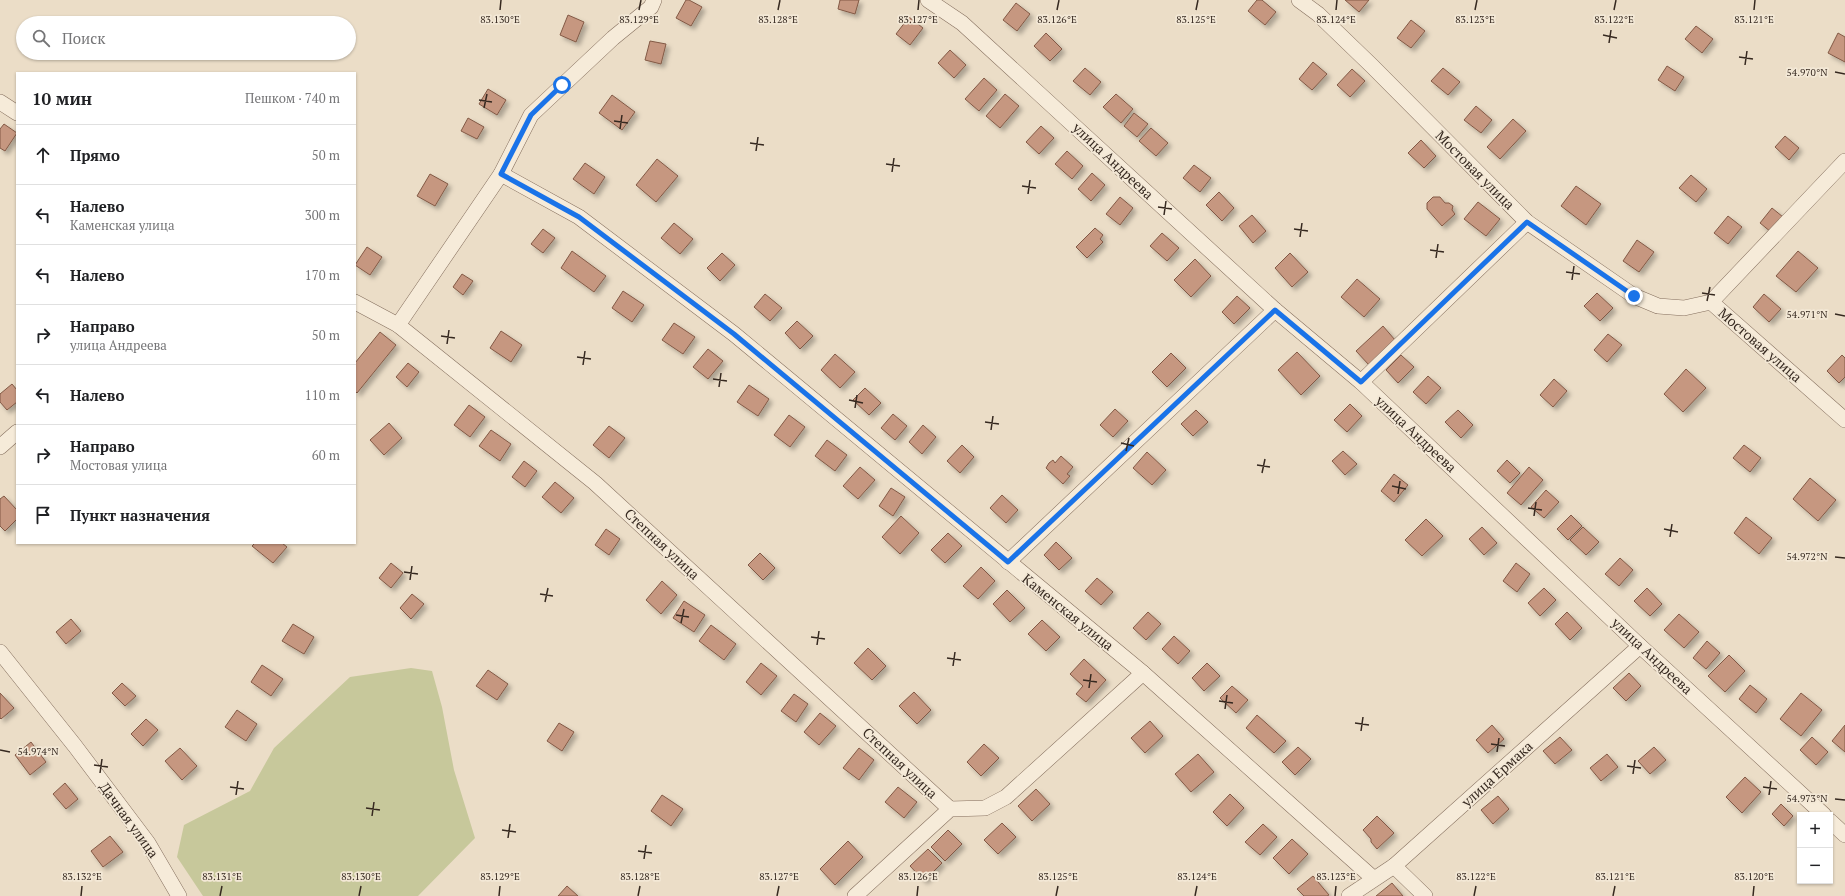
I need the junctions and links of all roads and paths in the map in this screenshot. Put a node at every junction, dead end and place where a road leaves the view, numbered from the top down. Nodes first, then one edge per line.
1 (654, 0) edge
2 (928, 0) edge
3 (1299, 0) edge
4 (0, 102) edge
5 (16, 113) edge
6 (1845, 161) edge
7 (501, 174) junction
8 (1527, 222) junction
9 (1711, 302) junction
10 (356, 303) edge
11 (1275, 310) junction
12 (398, 324) junction
13 (1361, 382) junction
14 (1845, 420) edge
15 (16, 433) edge
16 (0, 447) edge
17 (1008, 562) junction
18 (1640, 646) junction
19 (0, 652) edge
20 (1143, 673) junction
21 (950, 809) junction
22 (1821, 812) edge
23 (1833, 824) edge
24 (1845, 835) edge
25 (1394, 866) junction
26 (1373, 878) junction
27 (179, 896) edge
28 (855, 896) edge
29 (1349, 896) edge
30 (1425, 896) edge

1 - 7 street
2 - 11 street, улица Андреева
3 - 8 street, Мостовая улица
4 - 5 street
6 - 9 street
7 - 12 street
7 - 17 street, Каменская улица
8 - 9 street, Мостовая улица
8 - 13 street
9 - 14 street, Мостовая улица
10 - 12 street, Степная улица
11 - 13 street, улица Андреева
11 - 17 street
12 - 21 street, Степная улица
13 - 18 street, улица Андреева
15 - 16 street
17 - 20 street, Каменская улица
18 - 22 street, улица Андреева
18 - 25 street, улица Ермака
19 - 27 street, Дачная улица
20 - 21 street
20 - 26 street, Каменская улица
21 - 28 street
23 - 24 street
25 - 26 street, улица Ермака
25 - 30 street
26 - 29 street, улица Ермака

